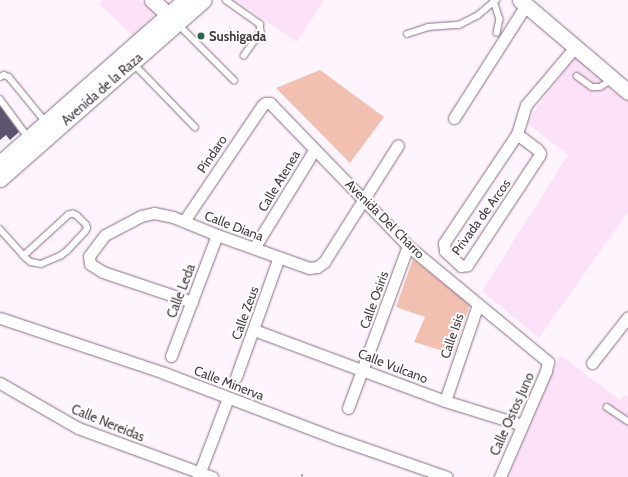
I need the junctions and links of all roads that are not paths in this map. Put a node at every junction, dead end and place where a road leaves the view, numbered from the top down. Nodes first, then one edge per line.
1 (152, 0) edge
2 (185, 0) edge
3 (204, 0) edge
4 (226, 0) edge
5 (495, 1) edge
6 (522, 2) edge
7 (173, 18) junction
8 (407, 34) dead end
9 (497, 34) dead end
10 (575, 47) junction
11 (244, 56) dead end
12 (133, 62) junction
13 (577, 76) dead end
14 (0, 77) edge
15 (613, 79) junction
16 (234, 80) dead end
17 (628, 92) edge
18 (0, 99) edge
19 (265, 103) joint
20 (454, 118) dead end
21 (46, 122) junction
22 (195, 126) dead end
23 (517, 134) junction
24 (29, 138) junction
25 (398, 145) dead end
26 (315, 149) junction
27 (0, 162) edge
28 (0, 179) edge
29 (364, 199) junction
30 (184, 221) junction
31 (0, 229) edge
32 (217, 235) junction
33 (408, 246) junction
34 (254, 248) junction
35 (24, 256) junction
36 (279, 257) junction
37 (192, 302) junction
38 (478, 304) junction
39 (628, 317) edge
40 (0, 318) edge
41 (254, 330) junction
42 (171, 356) dead end
43 (548, 362) joint
44 (592, 363) dead end
45 (363, 370) junction
46 (236, 377) dead end
47 (0, 383) edge
48 (228, 398) junction
49 (445, 401) junction
50 (607, 407) dead end
51 (348, 408) dead end
52 (628, 421) edge
53 (522, 425) junction
54 (199, 475) edge
55 (212, 477) edge
56 (447, 477) edge
57 (500, 477) edge

1 - 7 main road
2 - 7 main road, Avenida de la Raza
3 - 7 main road, Avenida de la Raza
4 - 11 lane
5 - 8 lane
5 - 9 lane
6 - 10 main road
6 - 20 street
7 - 12 main road, Avenida de la Raza
7 - 16 lane
7 - 21 main road, Avenida de la Raza
10 - 15 main road
10 - 23 street, Privada de Arcos
12 - 22 lane
12 - 28 main road, Avenida de la Raza
13 - 15 lane
14 - 21 lane
15 - 17 main road
18 - 24 lane
19 - 26 street, Avenida Del Charro
19 - 30 street, Píndaro
21 - 24 main road, Avenida de la Raza
23 - 23 street, Privada de Arcos
24 - 27 main road, Avenida de la Raza
25 - 29 street
26 - 29 street, Avenida Del Charro
26 - 34 street, Calle Atenea
29 - 33 street, Avenida Del Charro
29 - 36 street, Calle Diana
30 - 32 street, Calle Diana
30 - 37 street, Calle Diana
31 - 35 lane
32 - 34 street, Calle Diana
32 - 37 street, Calle Leda
33 - 38 street, Avenida Del Charro
33 - 45 street, Calle Osiris
34 - 36 street, Calle Diana
35 - 35 lane
36 - 41 street, Calle Zeus
37 - 42 street, Calle Leda
38 - 43 street, Avenida Del Charro
38 - 49 street, Calle Isis
39 - 44 street
40 - 48 street, Calle Minerva
41 - 45 street, Calle Vulcano
41 - 46 street, Calle Zeus
43 - 53 street, Calle Ostos Juno
45 - 49 street, Calle Vulcano
45 - 51 street, Calle Osiris
47 - 54 street, Calle Nereidas
48 - 54 street
48 - 56 street, Calle Minerva
49 - 53 street, Calle Vulcano
50 - 52 lane
53 - 57 street, Calle Ostos Juno
54 - 55 street, Calle Nereidas

